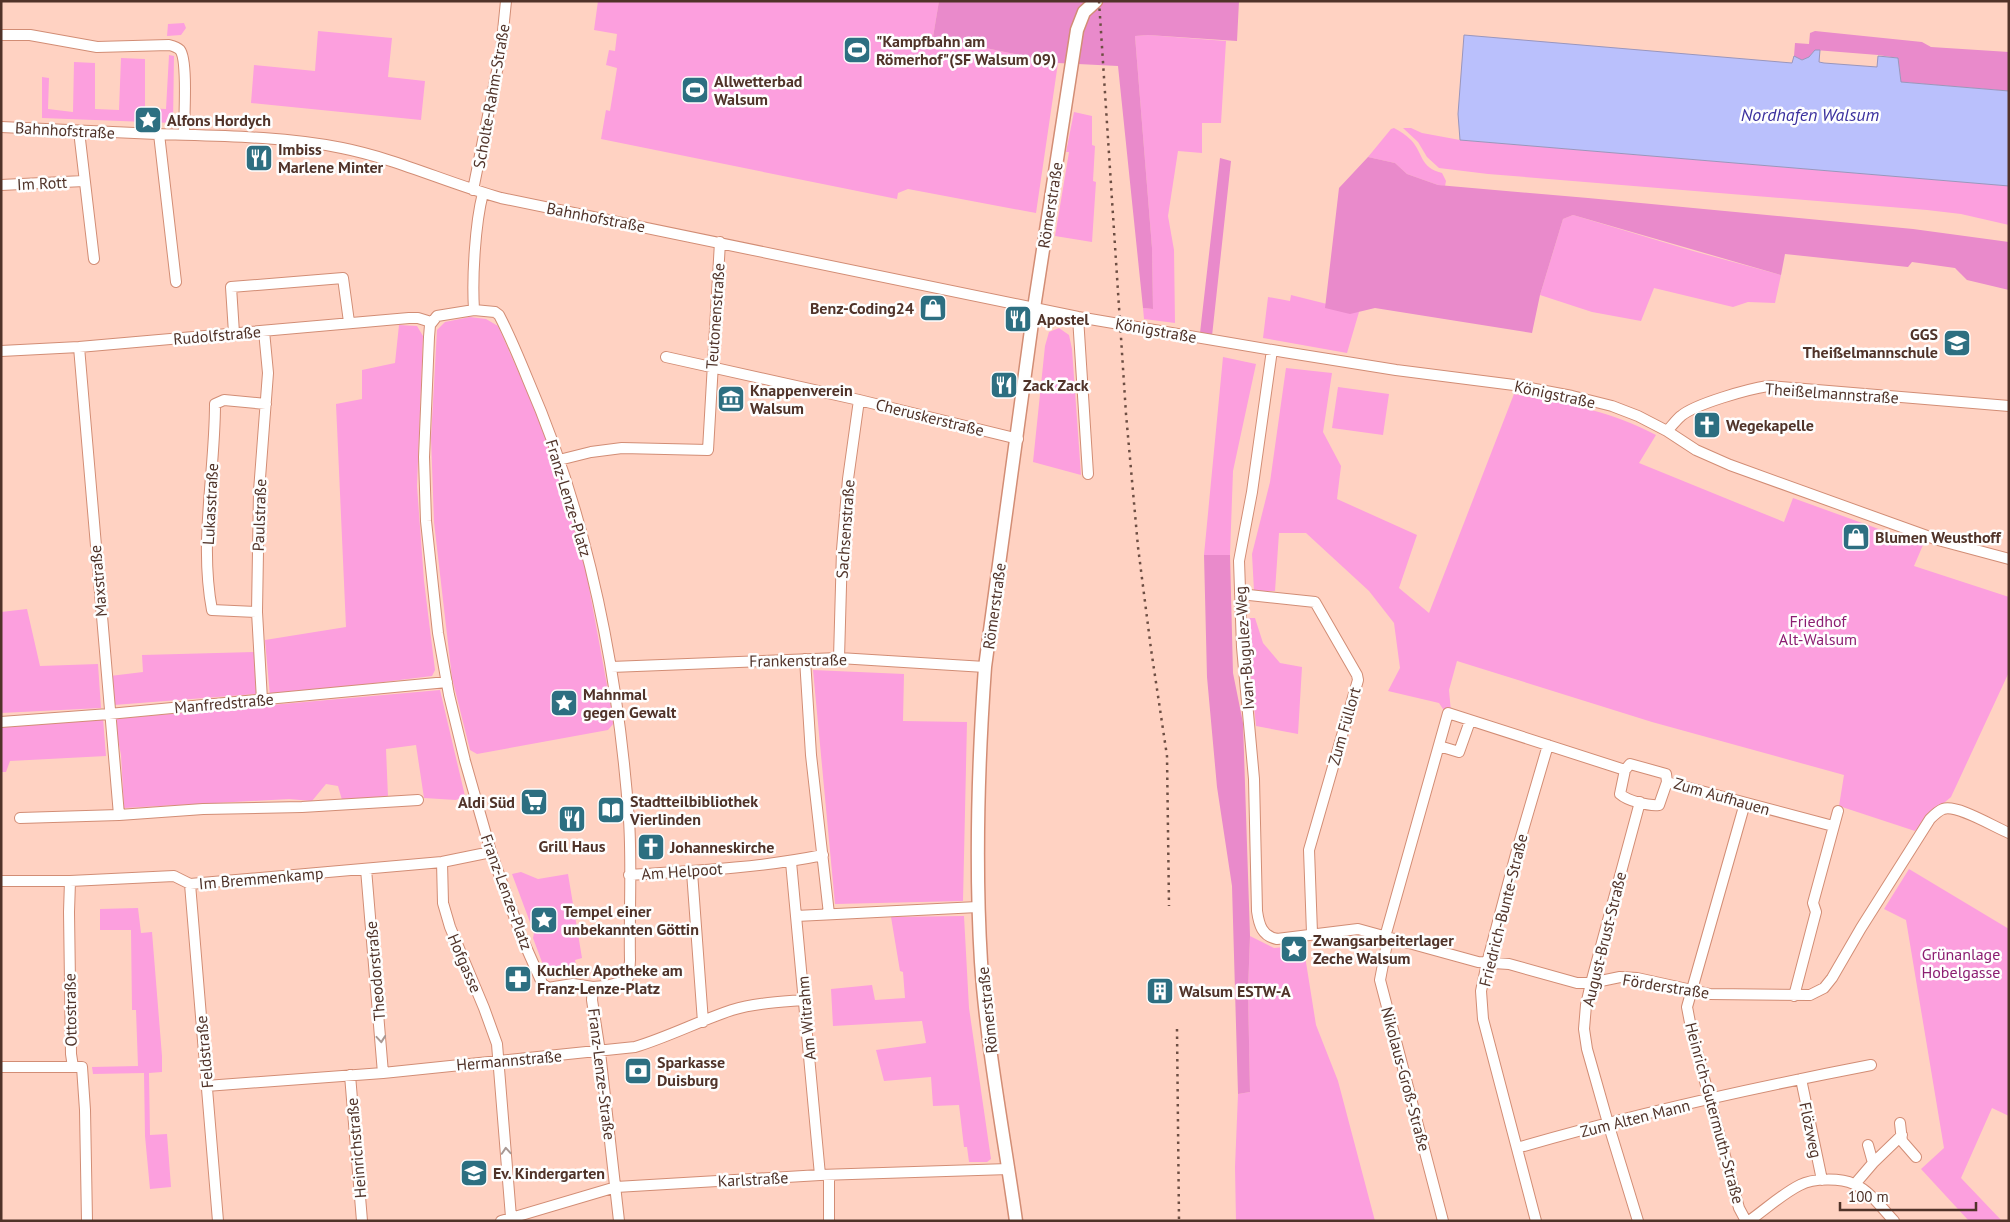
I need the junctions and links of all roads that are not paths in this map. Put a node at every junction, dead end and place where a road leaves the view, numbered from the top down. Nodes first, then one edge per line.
1 (506, 1) edge
2 (1096, 1) edge
3 (1, 35) edge
4 (1, 127) edge
5 (79, 131) junction
6 (159, 134) junction
7 (184, 134) junction
8 (84, 181) junction
9 (1, 185) edge
10 (478, 191) junction
11 (720, 242) junction
12 (94, 259) dead end
13 (176, 282) dead end
14 (1034, 308) junction
15 (474, 310) junction
16 (1078, 317) junction
17 (349, 322) junction
18 (431, 322) junction
19 (264, 331) junction
20 (234, 333) junction
21 (79, 347) junction
22 (1272, 350) junction
23 (1, 352) edge
24 (666, 357) dead end
25 (712, 367) junction
26 (859, 400) junction
27 (266, 404) junction
28 (2009, 406) edge
29 (1668, 431) junction
30 (1018, 439) junction
31 (559, 460) junction
32 (1088, 474) dead end
33 (2009, 559) edge
34 (1240, 594) junction
35 (256, 612) junction
36 (840, 658) junction
37 (805, 659) junction
38 (611, 667) junction
39 (985, 667) junction
40 (447, 682) junction
41 (262, 700) junction
42 (109, 714) junction
43 (1448, 714) joint
44 (1470, 720) junction
45 (1, 722) edge
46 (1548, 745) junction
47 (1438, 746) junction
48 (1625, 770) junction
49 (1667, 782) junction
50 (418, 800) dead end
51 (1640, 802) junction
52 (1745, 803) junction
53 (1838, 811) dead end
54 (118, 816) junction
55 (20, 818) dead end
56 (1833, 826) junction
57 (2009, 833) edge
58 (491, 852) junction
59 (823, 855) junction
60 (442, 862) junction
61 (791, 862) junction
62 (366, 868) junction
63 (692, 872) junction
64 (629, 875) junction
65 (70, 880) junction
66 (1, 881) edge
67 (190, 884) junction
68 (978, 907) junction
69 (829, 914) junction
70 (796, 916) junction
71 (1312, 934) junction
72 (1387, 937) junction
73 (1277, 939) joint
74 (1487, 963) junction
75 (1591, 983) junction
76 (593, 987) junction
77 (1691, 992) junction
78 (1794, 996) junction
79 (804, 1000) junction
80 (703, 1022) junction
81 (600, 1052) junction
82 (498, 1061) junction
83 (1871, 1065) dead end
84 (73, 1066) junction
85 (1, 1067) edge
86 (383, 1072) junction
87 (350, 1075) junction
88 (1800, 1079) junction
89 (206, 1086) junction
90 (1711, 1099) junction
91 (1608, 1123) junction
92 (1900, 1123) dead end
93 (1902, 1135) junction
94 (1868, 1145) dead end
95 (1517, 1148) junction
96 (1916, 1156) dead end
97 (1873, 1163) junction
98 (1009, 1169) junction
99 (824, 1175) junction
100 (1822, 1180) junction
101 (1855, 1184) junction
102 (616, 1188) junction
103 (506, 1219) edge
104 (87, 1221) edge
105 (218, 1221) edge
106 (362, 1221) edge
107 (619, 1221) edge
108 (829, 1221) edge
109 (1016, 1221) edge
110 (1443, 1221) edge
111 (1536, 1221) edge
112 (1638, 1221) edge
113 (1748, 1221) edge
114 (1894, 1221) edge

1 - 10 street, Scholte-Rahm-Straße
2 - 14 main road, Römerstraße
3 - 7 street
4 - 5 street, Bahnhofstraße
5 - 6 street, Bahnhofstraße
5 - 8 street
6 - 7 street, Bahnhofstraße
6 - 13 street
7 - 10 street, Bahnhofstraße
8 - 9 street, Im Rott
8 - 12 street
10 - 11 street, Bahnhofstraße
10 - 15 street
11 - 14 street, Bahnhofstraße
11 - 25 street, Teutonenstraße
14 - 16 street, Königstraße
14 - 30 main road, Römerstraße
15 - 18 street, Franz-Lenze-Platz
15 - 31 street, Franz-Lenze-Platz
16 - 22 street, Königstraße
16 - 32 street
17 - 18 street, Rudolfstraße
17 - 19 street, Rudolfstraße
17 - 20 street
18 - 40 street, Franz-Lenze-Platz
19 - 20 street, Rudolfstraße
19 - 27 street, Paulstraße
20 - 21 street, Rudolfstraße
21 - 23 street, Rudolfstraße
21 - 42 street, Maxstraße
22 - 29 street, Königstraße
22 - 34 street, Ivan-Bugulez-Weg
24 - 25 street, Cheruskerstraße
25 - 26 street, Cheruskerstraße
25 - 31 street, Teutonenstraße
26 - 30 street, Cheruskerstraße
26 - 36 street, Sachsenstraße
27 - 35 street, Paulstraße
27 - 35 street, Lukasstraße
28 - 29 street, Theißelmannstraße
29 - 33 street, Königstraße
30 - 39 main road, Römerstraße
31 - 38 street, Franz-Lenze-Platz
34 - 71 street, Zum Füllort
34 - 73 street, Ivan-Bugulez-Weg
35 - 41 street, Paulstraße
36 - 37 street, Frankenstraße
36 - 39 street, Frankenstraße
37 - 38 street, Frankenstraße
37 - 59 street
38 - 64 street, Franz-Lenze-Platz
39 - 68 main road, Römerstraße
40 - 41 street, Manfredstraße
40 - 58 street, Franz-Lenze-Platz
41 - 42 street, Manfredstraße
42 - 45 street, Manfredstraße
42 - 54 street, Maxstraße
43 - 44 street, Zum Aufhauen
43 - 47 street, Nikolaus-Groß-Straße
44 - 46 street, Zum Aufhauen
44 - 47 street
46 - 48 street, Zum Aufhauen
46 - 74 street, Friedrich-Bunte-Straße
47 - 72 street, Nikolaus-Groß-Straße
48 - 49 street, Zum Aufhauen
48 - 51 street
49 - 51 street
49 - 52 street, Zum Aufhauen
50 - 54 street
51 - 75 street, August-Brust-Straße
52 - 56 street, Zum Aufhauen
52 - 77 street, Heinrich-Gutermuth-Straße
53 - 56 street
54 - 55 street
56 - 78 street
57 - 78 street, Förderstraße
58 - 60 street, Im Bremmenkamp
58 - 76 street, Franz-Lenze-Platz
59 - 61 street, Am Helpoot
59 - 69 street
60 - 62 street, Im Bremmenkamp
60 - 82 street, Hofgasse
61 - 63 street, Am Helpoot
61 - 70 street, Am Witrahm
62 - 67 street, Im Bremmenkamp
62 -> 86 street, Theodorstraße
63 - 64 street, Am Helpoot
63 - 80 street
64 - 76 street, Franz-Lenze-Platz
65 - 66 street, Im Bremmenkamp
65 - 67 street, Im Bremmenkamp
65 - 84 street, Ottostraße
67 - 89 street, Feldstraße
68 - 69 street
68 - 98 main road, Römerstraße
69 - 70 street
70 - 79 street, Am Witrahm
71 - 72 street, Förderstraße
71 - 73 street, Förderstraße
72 - 74 street, Förderstraße
72 - 110 street, Nikolaus-Groß-Straße
74 - 75 street, Förderstraße
74 - 95 street, Friedrich-Bunte-Straße
75 - 77 street, Förderstraße
75 - 91 street, August-Brust-Straße
76 - 81 street, Franz-Lenze-Straße
77 - 78 street, Förderstraße
77 - 90 street, Heinrich-Gutermuth-Straße
79 - 80 street, Hermannstraße
79 - 99 street, Am Witrahm
80 - 81 street, Hermannstraße
81 - 82 street, Hermannstraße
81 - 102 street, Franz-Lenze-Straße
82 - 86 street, Hermannstraße
103 -> 82 street, Hofgasse
83 - 88 street, Zum Alten Mann
84 - 85 street
84 - 104 street, Ottostraße
86 - 87 street, Hermannstraße
87 - 89 street, Hermannstraße
87 - 106 street, Heinrichstraße
88 - 90 street, Zum Alten Mann
88 - 100 street, Flözweg
89 - 105 street, Feldstraße
90 - 91 street, Zum Alten Mann
90 - 113 street, Heinrich-Gutermuth-Straße
91 - 95 street, Zum Alten Mann
91 - 112 street, August-Brust-Straße
92 - 93 street
93 - 96 street
93 - 97 street
94 - 97 street
95 - 111 street, Friedrich-Bunte-Straße
97 - 101 street
98 - 99 street, Karlstraße
98 - 109 main road, Römerstraße
99 - 102 street, Karlstraße
99 - 108 street, Am Witrahm
100 - 101 street
100 - 113 street
101 - 114 street
102 - 103 street, Karlstraße
102 - 107 street, Franz-Lenze-Straße

